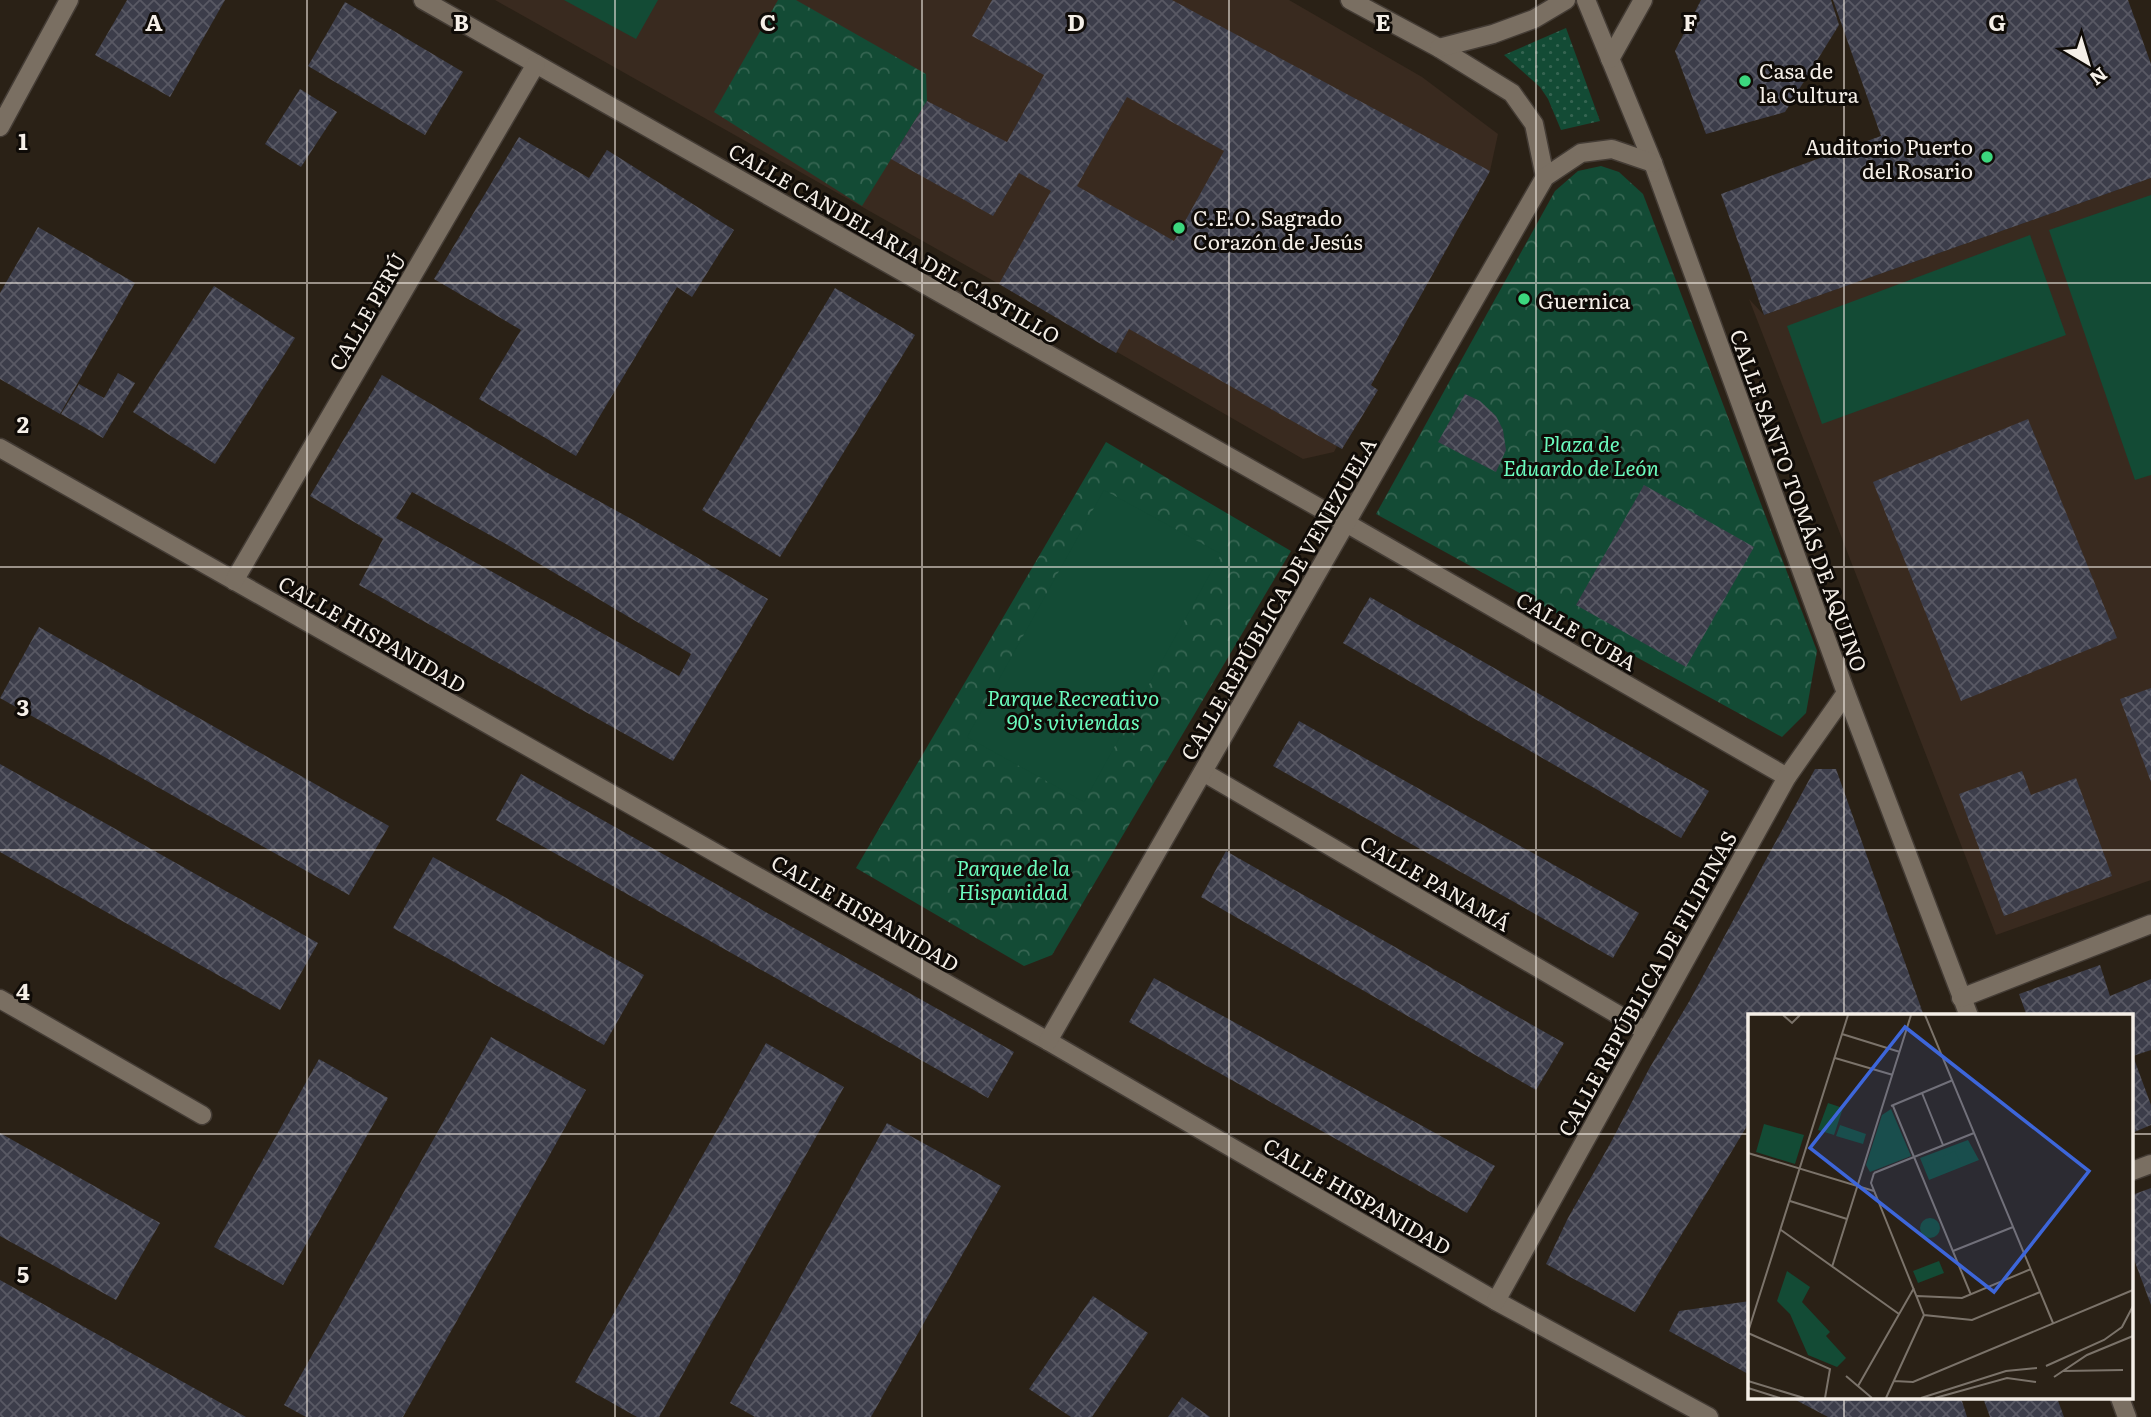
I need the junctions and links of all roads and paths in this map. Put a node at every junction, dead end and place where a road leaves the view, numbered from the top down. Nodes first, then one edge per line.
1 (69, 0) edge
2 (423, 0) edge
3 (1350, 0) edge
4 (1566, 0) edge
5 (1586, 0) edge
6 (1643, 0) edge
7 (1439, 48) junction
8 (1610, 59) junction
9 (536, 64) junction
10 (0, 127) edge
11 (1653, 163) junction
12 (1545, 177) junction
13 (0, 448) edge
14 (1346, 523) junction
15 (234, 581) junction
16 (1846, 693) junction
17 (1203, 772) junction
18 (1787, 777) junction
19 (2151, 924) edge
20 (1961, 998) junction
21 (0, 999) edge
22 (1968, 1014) edge
23 (1646, 1031) junction
24 (1048, 1041) junction
25 (202, 1115) dead end
26 (2151, 1164) edge
27 (2134, 1170) edge
28 (1496, 1301) junction
29 (2121, 1400) edge
30 (1709, 1417) edge
31 (2127, 1417) edge

1 - 10 street
2 - 9 street, CALLE CANDELARIA DEL CASTILLO
3 - 7 street
4 - 7 street
5 - 8 street, CALLE SANTO TOMÁS DE AQUINO
6 - 8 street
7 - 12 street
8 - 11 street, CALLE SANTO TOMÁS DE AQUINO
9 - 14 street, CALLE CANDELARIA DEL CASTILLO
9 - 15 street, CALLE PERÚ
11 - 12 street
11 - 16 street, CALLE SANTO TOMÁS DE AQUINO
12 - 14 street, CALLE REPÚBLICA DE VENEZUELA
13 - 15 street, CALLE HISPANIDAD
14 - 17 street, CALLE REPÚBLICA DE VENEZUELA
14 - 18 street, CALLE CUBA
15 - 24 street, CALLE HISPANIDAD
16 - 18 street, CALLE REPÚBLICA DE FILIPINAS
16 - 20 street, CALLE SANTO TOMÁS DE AQUINO
17 - 23 street, CALLE PANAMÁ
17 - 24 street, CALLE REPÚBLICA DE VENEZUELA
18 - 23 street, CALLE REPÚBLICA DE FILIPINAS
19 - 20 street
20 - 22 street, CALLE SANTO TOMÁS DE AQUINO
21 - 25 street
23 - 28 street, CALLE REPÚBLICA DE FILIPINAS
24 - 28 street, CALLE HISPANIDAD
26 - 27 street
28 - 30 street, CALLE HISPANIDAD
29 - 31 street

